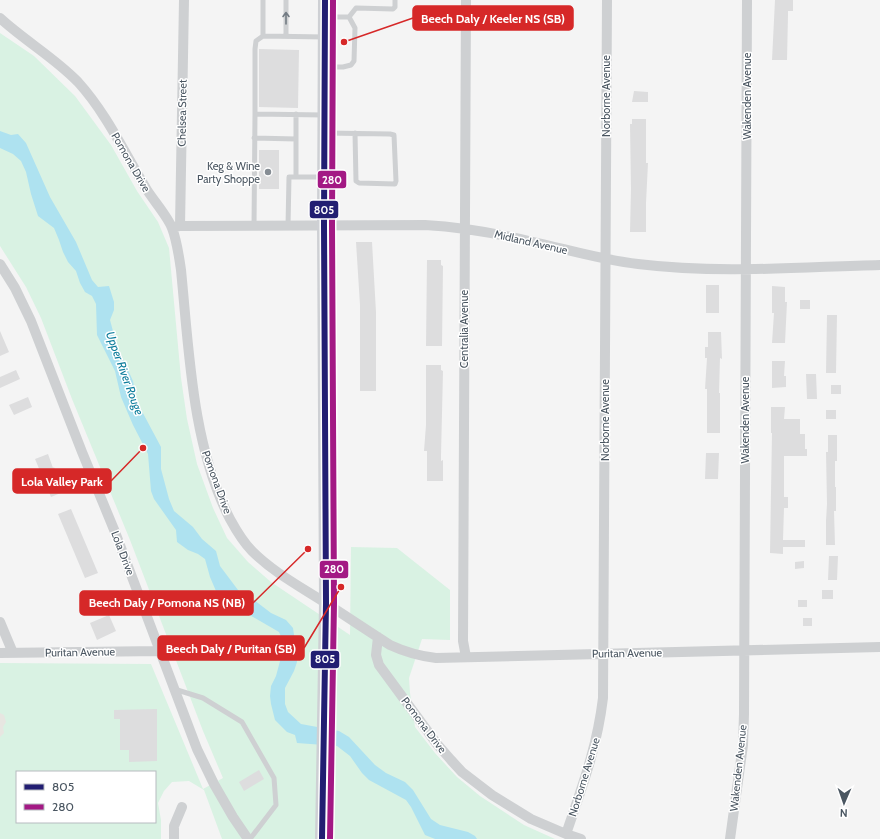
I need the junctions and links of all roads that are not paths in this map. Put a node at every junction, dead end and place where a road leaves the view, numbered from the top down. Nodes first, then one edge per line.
1 (184, 0) edge
2 (263, 0) edge
3 (286, 0) edge
4 (325, 0) edge
5 (395, 0) edge
6 (466, 0) edge
7 (607, 0) edge
8 (747, 0) edge
9 (325, 16) junction
10 (349, 17) junction
11 (0, 18) edge
12 (263, 36) junction
13 (286, 36) junction
14 (325, 37) junction
15 (325, 67) junction
16 (255, 114) junction
17 (296, 114) junction
18 (324, 115) junction
19 (355, 133) junction
20 (324, 134) junction
21 (254, 138) junction
22 (296, 139) junction
23 (296, 177) junction
24 (324, 177) junction
25 (324, 225) junction
26 (254, 226) junction
27 (288, 226) junction
28 (176, 227) junction
29 (465, 230) junction
30 (606, 259) junction
31 (0, 264) edge
32 (880, 265) edge
33 (746, 269) junction
34 (326, 603) junction
35 (0, 622) edge
36 (378, 637) junction
37 (880, 647) edge
38 (160, 650) junction
39 (744, 650) junction
40 (0, 653) edge
41 (13, 653) junction
42 (604, 654) junction
43 (466, 657) junction
44 (174, 689) junction
45 (182, 807) dead end
46 (566, 834) junction
47 (174, 839) edge
48 (249, 839) edge
49 (322, 839) edge
50 (581, 839) edge
51 (730, 839) edge

1 - 28 street, Chelsea Street
2 - 12 lane
13 -> 3 lane
4 - 9 main road
5 - 10 lane
6 - 29 street, Centralia Avenue
7 - 30 street, Norborne Avenue
8 - 33 street, Wakenden Avenue
9 - 10 lane
9 - 14 main road
10 - 15 lane
11 - 28 street, Pomona Drive
12 - 13 lane
12 - 16 lane
13 - 14 lane
14 - 15 main road
15 - 18 main road
16 - 17 lane
16 - 21 lane
17 - 18 lane
17 - 22 lane
18 - 20 main road
19 - 19 lane
19 - 20 lane
20 - 24 main road
21 - 22 lane
21 - 26 lane
22 - 23 lane
23 - 24 lane
23 - 27 lane
24 - 25 main road
25 - 27 street, Midland Avenue
25 - 29 street, Midland Avenue
25 - 34 main road
26 - 27 street, Midland Avenue
26 - 28 street, Midland Avenue
28 - 34 street, Pomona Drive
29 - 30 street, Midland Avenue
29 - 43 street, Centralia Avenue
30 - 33 street, Midland Avenue
30 - 42 street, Norborne Avenue
31 - 38 street, Lola Drive
32 - 33 street, Midland Avenue
33 - 39 street, Wakenden Avenue
34 - 36 street, Pomona Drive
34 - 49 main road
35 - 41 street
36 - 43 street, Puritan Avenue
36 - 46 street, Pomona Drive
37 - 39 street, Puritan Avenue
38 - 41 street, Puritan Avenue
38 - 44 street, Lola Drive
39 - 42 street, Puritan Avenue
39 - 51 street, Wakenden Avenue
40 - 41 street, Puritan Avenue
42 - 43 street, Puritan Avenue
42 - 46 street, Norborne Avenue
44 - 48 street, Lola Drive
44 - 48 lane
45 - 47 street
46 - 50 street, Pomona Drive

